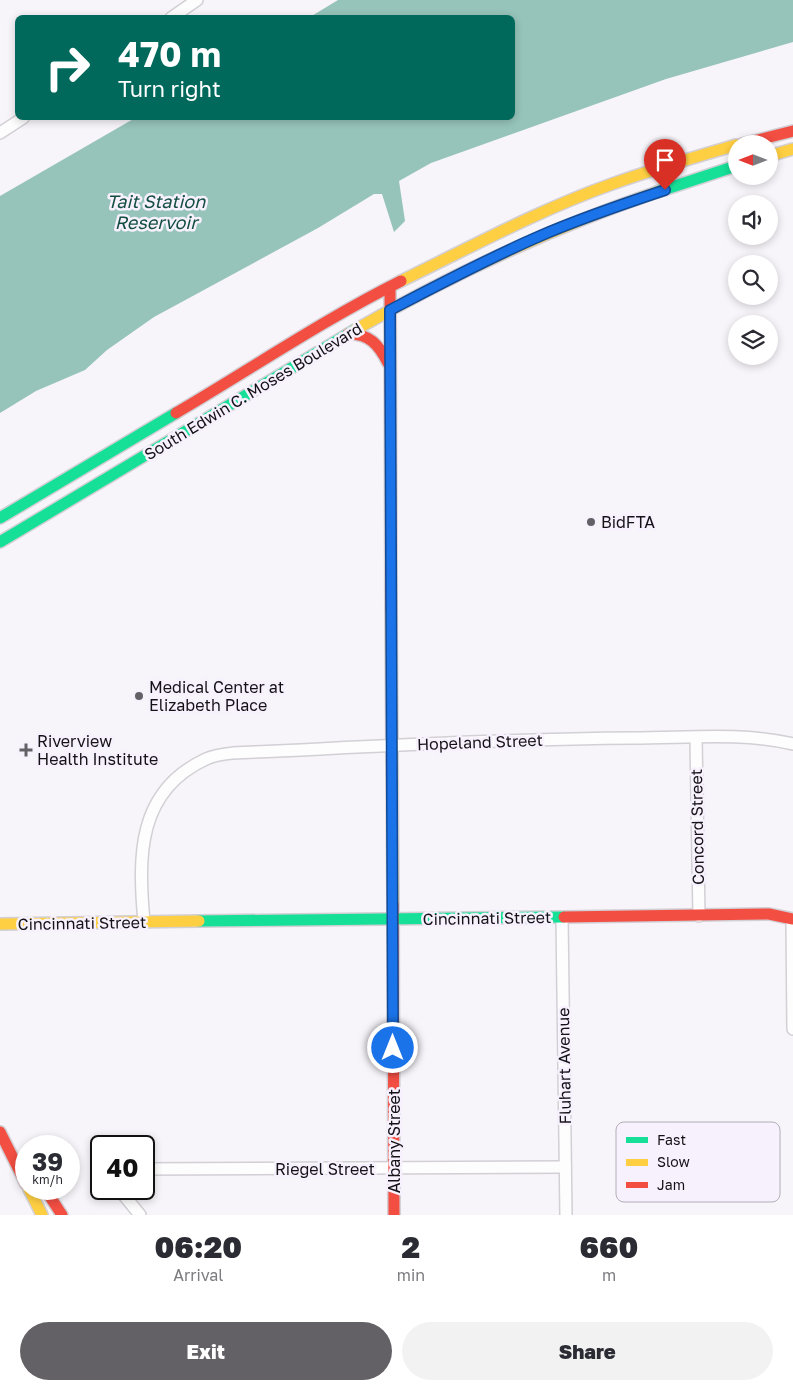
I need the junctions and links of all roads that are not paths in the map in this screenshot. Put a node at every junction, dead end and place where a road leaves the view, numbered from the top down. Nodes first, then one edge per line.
1 (197, 0) edge
2 (175, 15) edge
3 (19, 120) edge
4 (793, 132) edge
5 (0, 133) edge
6 (778, 136) edge
7 (728, 148) edge
8 (793, 149) edge
9 (778, 153) edge
10 (728, 169) edge
11 (390, 288) junction
12 (390, 310) junction
13 (348, 334) junction
14 (390, 370) junction
15 (139, 434) junction
16 (149, 452) junction
17 (18, 508) junction
18 (0, 518) edge
19 (28, 525) junction
20 (0, 542) edge
21 (696, 738) junction
22 (793, 744) edge
23 (392, 745) junction
24 (699, 916) junction
25 (562, 917) junction
26 (394, 919) junction
27 (792, 919) edge
28 (144, 922) junction
29 (0, 924) edge
30 (793, 1029) edge
31 (2, 1128) edge
32 (15, 1145) edge
33 (15, 1158) edge
34 (565, 1167) junction
35 (394, 1168) junction
36 (155, 1169) edge
37 (34, 1200) edge
38 (52, 1200) edge
39 (128, 1200) edge
40 (42, 1215) edge
41 (62, 1215) edge
42 (140, 1215) edge
43 (394, 1215) edge
44 (566, 1215) edge

1 - 2 street
3 - 5 street
4 - 6 main road
7 - 11 main road, South Edwin C. Moses Boulevard
8 - 9 main road
10 - 12 main road, South Edwin C. Moses Boulevard
11 - 12 main road, Albany Street
11 - 15 main road, South Edwin C. Moses Boulevard
12 - 13 main road, South Edwin C. Moses Boulevard
12 - 14 main road, Albany Street
13 - 14 main road
13 - 16 main road, South Edwin C. Moses Boulevard
14 - 23 main road, Albany Street
15 - 16 main road
15 - 17 main road, South Edwin C. Moses Boulevard
16 - 19 main road, South Edwin C. Moses Boulevard
17 - 18 main road, South Edwin C. Moses Boulevard
17 - 19 main road
19 - 20 main road, South Edwin C. Moses Boulevard
21 - 22 street, Hopeland Street
21 - 23 street, Hopeland Street
21 - 24 street, Concord Street
23 - 26 main road, Albany Street
23 - 28 street, Hopeland Street
24 - 25 main road, Cincinnati Street
24 - 27 main road, Cincinnati Street
25 - 26 main road, Cincinnati Street
25 - 34 street, Fluhart Avenue
26 - 28 main road, Cincinnati Street
26 - 35 main road, Albany Street
27 - 30 street
28 - 29 main road, Cincinnati Street
31 - 32 main road
31 - 33 main road
34 - 35 street, Riegel Street
34 - 44 street, Fluhart Avenue
35 - 36 street, Riegel Street
35 - 43 main road, Albany Street
37 - 40 main road
38 - 41 main road
39 - 42 street

